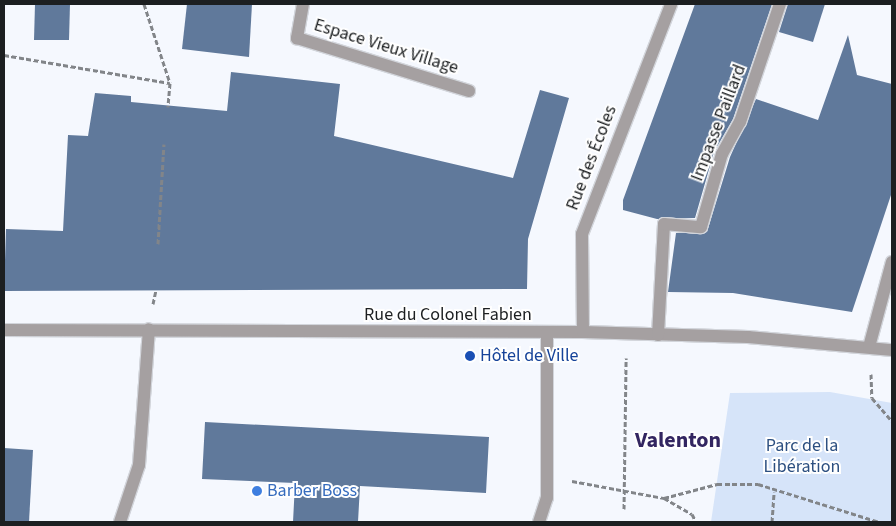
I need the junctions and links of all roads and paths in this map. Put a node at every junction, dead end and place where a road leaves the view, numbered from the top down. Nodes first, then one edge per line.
1 (144, 4) edge
2 (303, 4) edge
3 (671, 4) edge
4 (780, 4) edge
5 (4, 55) edge
6 (170, 83) junction
7 (469, 91) dead end
8 (168, 107) dead end
9 (164, 144) dead end
10 (158, 244) dead end
11 (892, 262) edge
12 (150, 329) junction
13 (4, 330) edge
14 (584, 332) junction
15 (547, 333) junction
16 (627, 335) junction
17 (658, 335) junction
18 (869, 347) junction
19 (892, 350) edge
20 (892, 421) edge
21 (547, 478) junction
22 (624, 489) junction
23 (774, 492) dead end
24 (664, 498) junction
25 (624, 509) dead end
26 (120, 522) edge
27 (539, 522) edge
28 (696, 522) edge
29 (772, 522) edge
30 (879, 522) edge

1 - 6 path
2 - 7 street, Espace Vieux Village
3 - 14 street, Rue des Écoles
4 - 17 street, Impasse Paillard
5 - 6 path
6 - 8 path
9 - 10 path
11 - 18 street
12 - 13 street, Rue du Colonel Fabien
12 - 15 street, Rue du Colonel Fabien
12 - 26 street
14 - 15 street, Rue du Colonel Fabien
14 - 16 street, Rue du Colonel Fabien
15 - 21 street
16 - 17 street, Rue du Colonel Fabien
16 - 22 path
17 - 18 street, Rue du Colonel Fabien
18 - 19 street, Rue du Colonel Fabien
18 - 20 path
21 - 22 path
21 - 27 street
22 - 24 path
22 - 25 path
23 - 29 path
24 - 28 path
24 - 30 path

